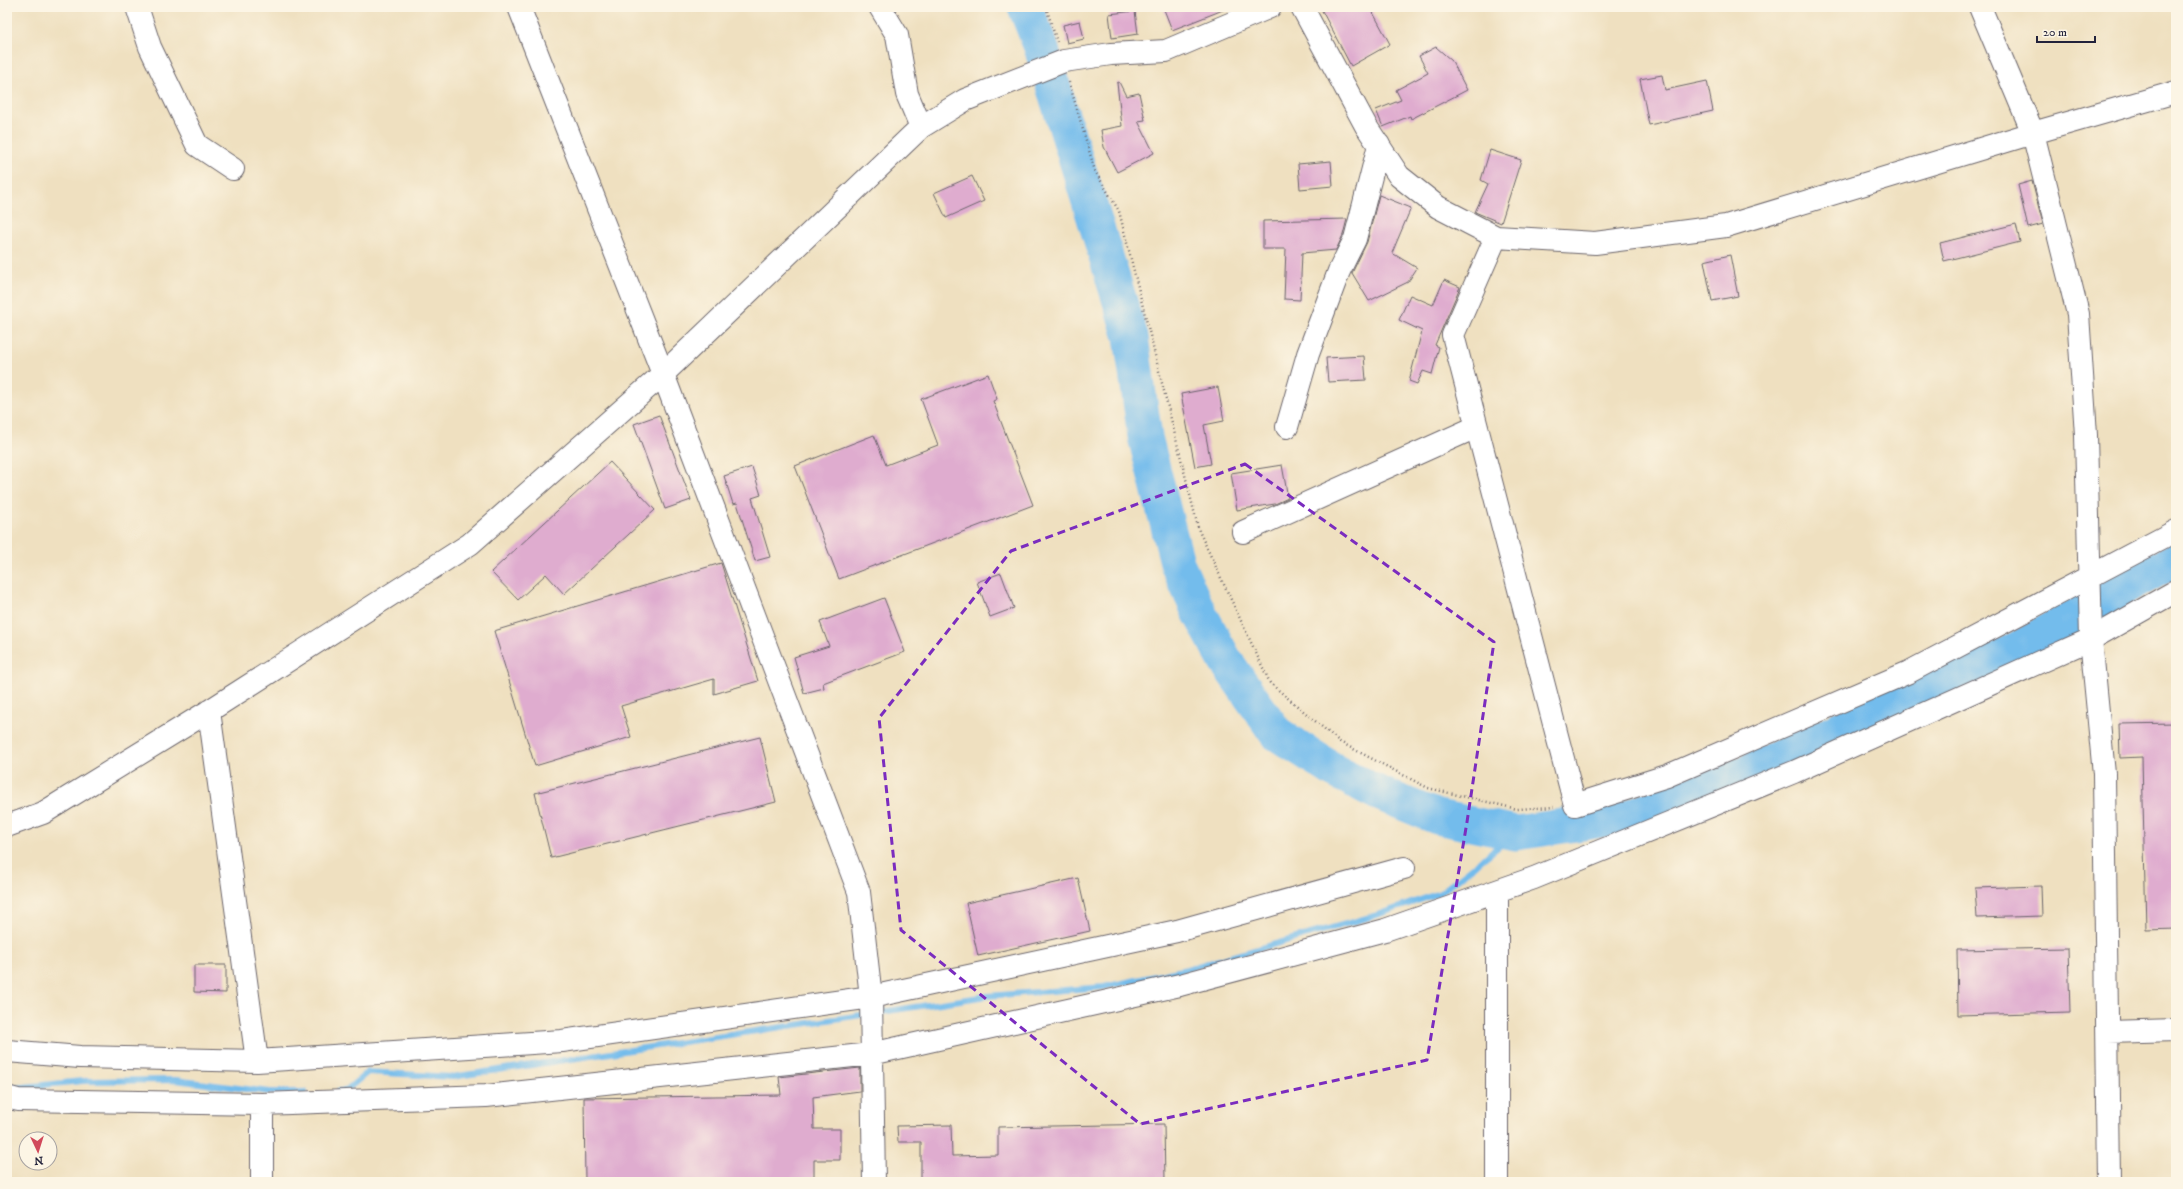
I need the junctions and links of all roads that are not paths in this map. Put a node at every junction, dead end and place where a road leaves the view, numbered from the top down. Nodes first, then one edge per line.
1 (136, 7) edge
2 (519, 7) edge
3 (880, 7) edge
4 (1270, 7) edge
5 (1302, 7) edge
6 (1980, 7) edge
7 (2176, 92) edge
8 (921, 127) junction
9 (2033, 133) junction
10 (1379, 146) junction
11 (233, 170) dead end
12 (1496, 237) junction
13 (663, 374) junction
14 (1287, 427) dead end
15 (1476, 427) junction
16 (1243, 532) dead end
17 (2176, 532) edge
18 (2089, 578) junction
19 (2176, 591) edge
20 (2091, 638) junction
21 (209, 711) junction
22 (7, 826) edge
23 (1404, 868) dead end
24 (1497, 892) junction
25 (871, 996) junction
26 (2176, 1030) edge
27 (2108, 1032) junction
28 (871, 1050) junction
29 (7, 1051) edge
30 (257, 1061) junction
31 (7, 1097) edge
32 (262, 1104) junction
33 (262, 1182) edge
34 (874, 1182) edge
35 (1497, 1182) edge
36 (2109, 1182) edge

1 - 11 street
2 - 13 street
3 - 8 street
4 - 8 street
5 - 10 street
6 - 9 street
7 - 9 street
8 - 13 street
9 - 12 street
9 - 18 street
10 - 12 street
10 - 14 street
12 - 15 street
13 - 21 street
13 - 25 street
15 - 16 street
15 - 18 street
17 - 18 street
18 - 20 street
19 - 20 street
20 - 24 street
20 - 27 street
21 - 22 street
21 - 30 street
23 - 25 street
24 - 28 street
24 - 35 street
25 - 28 street
25 - 30 street
26 - 27 street
27 - 36 street
28 - 32 street
28 - 34 street
29 - 30 street
31 - 32 street
32 - 33 street

